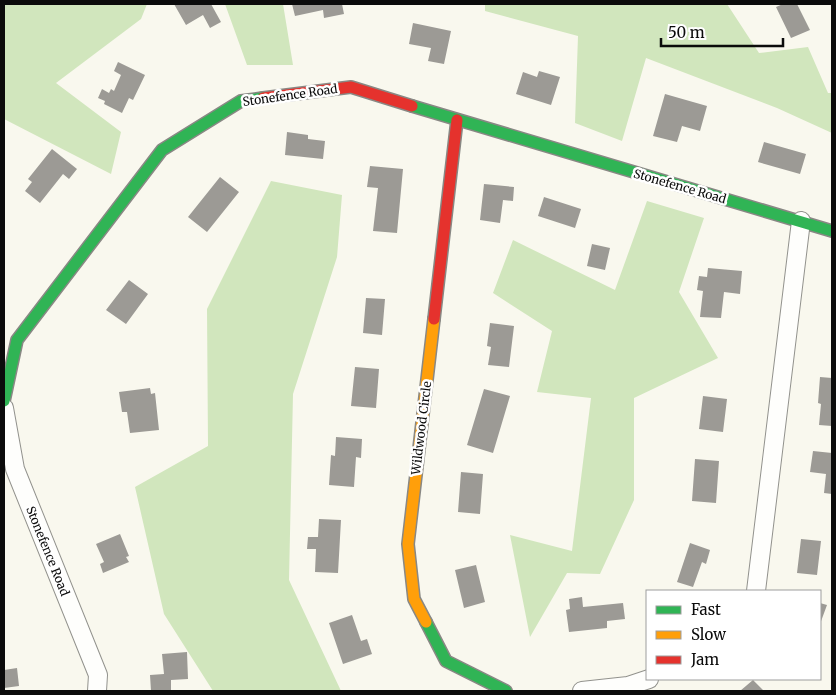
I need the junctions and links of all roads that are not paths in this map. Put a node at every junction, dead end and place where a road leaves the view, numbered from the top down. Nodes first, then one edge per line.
1 (457, 120) junction
2 (801, 222) junction
3 (832, 231) edge
4 (4, 401) edge
5 (4, 408) edge
6 (756, 590) edge
7 (646, 680) edge
8 (97, 691) edge
9 (506, 691) edge
10 (582, 691) edge

1 - 2 street, Stonefence Road
1 - 4 street, Stonefence Road
1 - 9 street, Wildwood Circle
2 - 3 street, Stonefence Road
2 - 6 street
5 - 8 street, Stonefence Road
7 - 10 street

